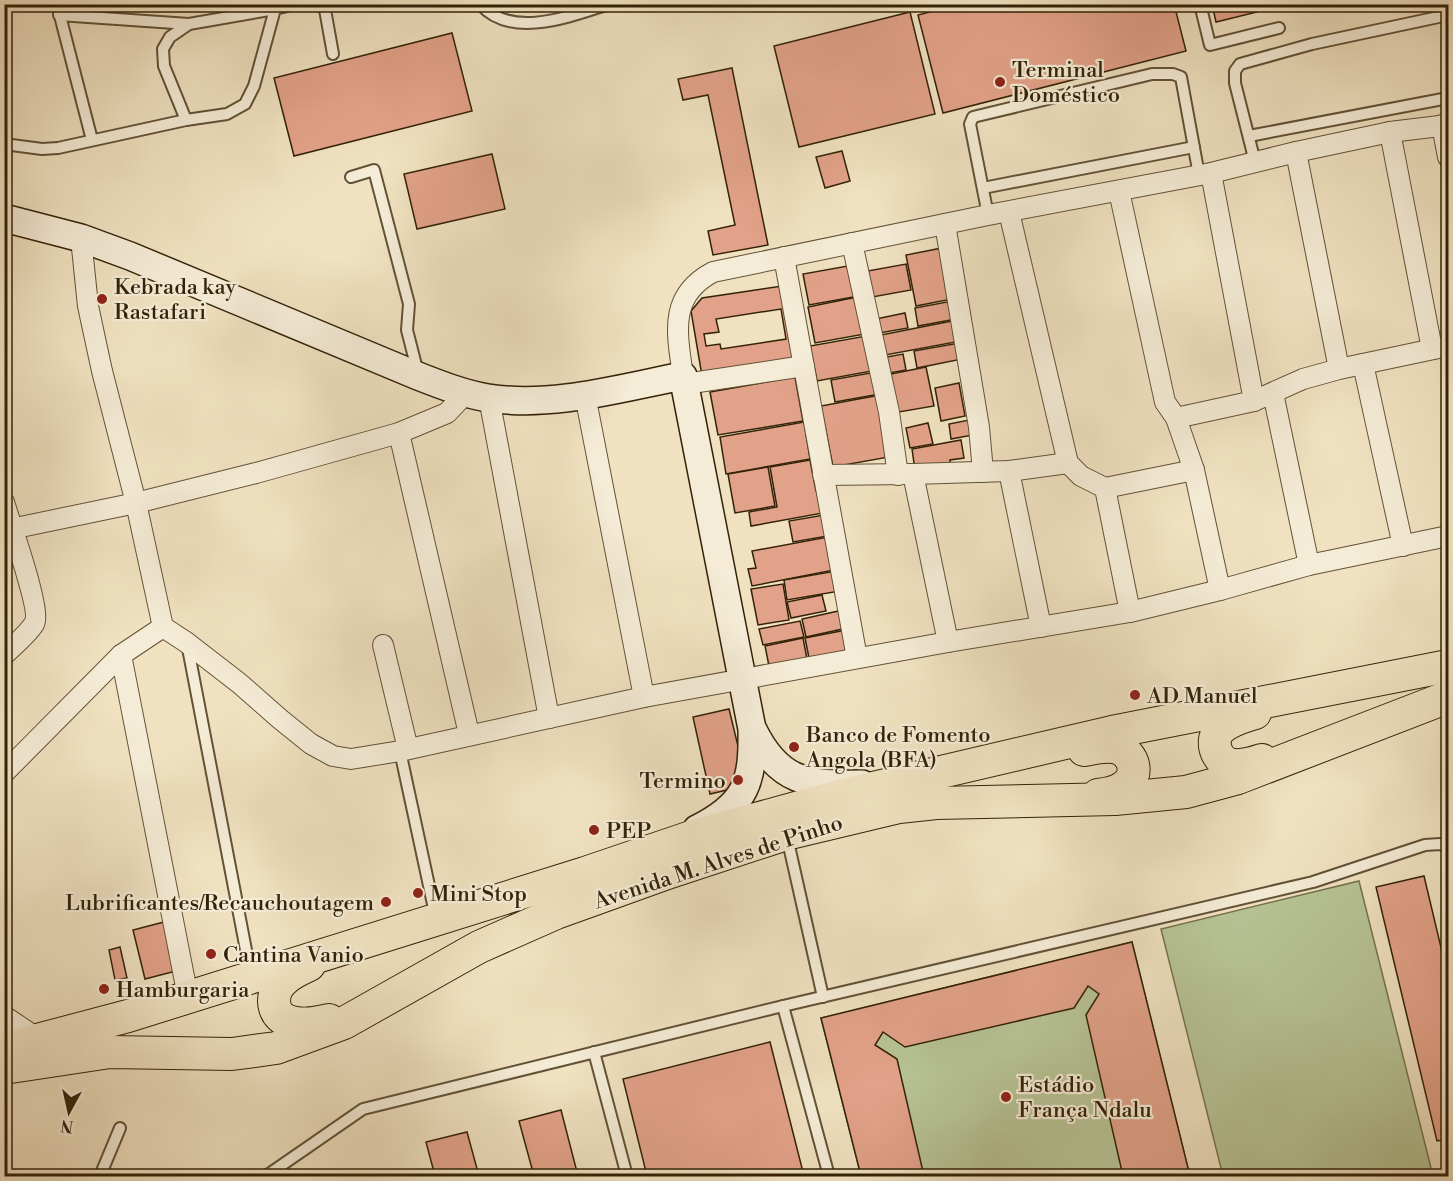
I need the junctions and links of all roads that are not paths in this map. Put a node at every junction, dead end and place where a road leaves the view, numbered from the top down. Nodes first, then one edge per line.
1 (295, 4) edge
2 (324, 4) edge
3 (480, 4) edge
4 (609, 4) edge
5 (1200, 4) edge
6 (273, 7) edge
7 (58, 10) edge
8 (1449, 15) edge
9 (189, 24) junction
10 (1279, 28) dead end
11 (333, 54) dead end
12 (1449, 98) edge
13 (186, 120) junction
14 (1445, 125) edge
15 (1390, 132) junction
16 (1249, 136) junction
17 (92, 140) junction
18 (4, 144) edge
19 (1194, 147) junction
20 (1296, 152) junction
21 (1449, 158) edge
22 (1255, 162) junction
23 (1205, 174) junction
24 (351, 177) dead end
25 (983, 188) junction
26 (1119, 191) junction
27 (1009, 212) junction
28 (988, 215) junction
29 (4, 218) edge
30 (945, 224) junction
31 (81, 238) junction
32 (852, 243) junction
33 (784, 257) junction
34 (1444, 350) edge
35 (1363, 364) junction
36 (804, 366) junction
37 (1339, 369) junction
38 (418, 376) junction
39 (684, 380) junction
40 (1273, 393) junction
41 (477, 395) junction
42 (585, 395) junction
43 (1254, 401) junction
44 (1176, 418) junction
45 (399, 432) junction
46 (1068, 463) junction
47 (1194, 470) junction
48 (1009, 471) junction
49 (983, 472) junction
50 (822, 475) junction
51 (906, 475) junction
52 (1105, 488) junction
53 (4, 502) edge
54 (136, 503) junction
55 (8, 532) edge
56 (1449, 536) edge
57 (1403, 546) junction
58 (1309, 565) junction
59 (1220, 590) junction
60 (1130, 612) junction
61 (163, 627) junction
62 (1041, 627) junction
63 (186, 642) junction
64 (948, 642) junction
65 (383, 645) dead end
66 (4, 655) edge
67 (121, 655) junction
68 (857, 658) junction
69 (1449, 666) edge
70 (743, 680) junction
71 (1354, 685) junction
72 (644, 697) junction
73 (1449, 697) edge
74 (549, 718) junction
75 (752, 729) junction
76 (1359, 730) junction
77 (469, 734) junction
78 (404, 750) junction
79 (988, 763) junction
80 (4, 773) edge
81 (914, 779) junction
82 (998, 801) junction
83 (786, 834) junction
84 (1449, 848) edge
85 (652, 850) junction
86 (436, 918) junction
87 (359, 943) junction
88 (251, 976) junction
89 (188, 997) junction
90 (823, 997) junction
91 (382, 1002) junction
92 (783, 1006) junction
93 (4, 1016) edge
94 (40, 1040) junction
95 (4, 1049) edge
96 (594, 1052) junction
97 (4, 1068) edge
98 (120, 1128) dead end
99 (100, 1176) edge
100 (266, 1176) edge
101 (627, 1176) edge
102 (829, 1176) edge

1 - 6 lane
2 - 11 lane
3 - 4 lane
5 - 10 lane
6 - 9 lane
6 - 13 lane
7 - 9 lane
7 - 17 lane
8 - 16 lane
9 - 13 lane
12 - 16 lane
13 - 17 lane
14 - 15 street
14 - 21 street
15 - 20 street
15 - 34 street
16 - 22 lane
17 - 18 lane
19 - 23 lane
19 - 25 lane
19 - 25 lane
20 - 22 street
20 - 37 street
22 - 23 street
23 - 26 street
23 - 43 street
24 - 38 lane
25 - 28 lane
26 - 27 street
26 - 44 street
27 - 28 street
27 - 46 street
28 - 30 street
29 - 31 street
30 - 32 street
30 - 49 street
31 - 38 street
31 - 54 street
32 - 33 street
32 - 51 street
33 - 36 street
33 - 39 street
34 - 35 street
35 - 37 street
35 - 57 street
36 - 39 street
36 - 50 street
37 - 40 street
38 - 41 street
39 - 42 street
39 - 70 street
40 - 43 street
40 - 58 street
41 - 42 street
41 - 45 street
41 - 74 street
42 - 72 street
43 - 44 street
44 - 47 street
45 - 54 street
45 - 77 street
46 - 48 street
46 - 52 street
47 - 52 street
47 - 59 street
48 - 49 street
48 - 62 street
49 - 51 street
50 - 51 street
50 - 68 street
51 - 64 street
52 - 60 street
53 - 55 street
54 - 55 street
54 - 61 street
55 - 66 street
56 - 57 street
57 - 58 street
58 - 59 street
59 - 60 street
60 - 62 street
61 - 63 street
61 - 67 street
62 - 64 street
63 - 78 street
63 - 88 lane
64 - 68 street
65 - 78 street
67 - 80 street
67 - 89 street
68 - 70 street
69 - 71 main road, Avenida M. Alves de Pinho
70 - 72 street
70 - 75 street
71 - 76 main road
71 - 79 main road, Avenida M. Alves de Pinho
72 - 74 street
73 - 76 main road, Avenida M. Alves de Pinho
74 - 77 street
75 - 81 street
75 - 85 street
76 - 82 main road, Avenida M. Alves de Pinho
77 - 78 street
78 - 86 lane
79 - 81 main road, Avenida M. Alves de Pinho
79 - 82 main road
81 - 85 main road, Avenida M. Alves de Pinho
82 - 83 main road, Avenida M. Alves de Pinho
83 - 90 lane
83 - 91 main road, Avenida M. Alves de Pinho
84 - 90 lane
85 - 86 main road, Avenida M. Alves de Pinho
86 - 87 main road, Avenida M. Alves de Pinho
87 - 88 main road, Avenida M. Alves de Pinho
87 - 91 main road
88 - 89 main road, Avenida M. Alves de Pinho
89 - 94 main road, Avenida M. Alves de Pinho
90 - 92 lane
91 - 97 main road, Avenida M. Alves de Pinho
92 - 96 lane
92 - 102 lane
93 - 94 street
94 - 95 main road, Avenida M. Alves de Pinho
96 - 100 lane
96 - 101 lane
98 - 99 lane

